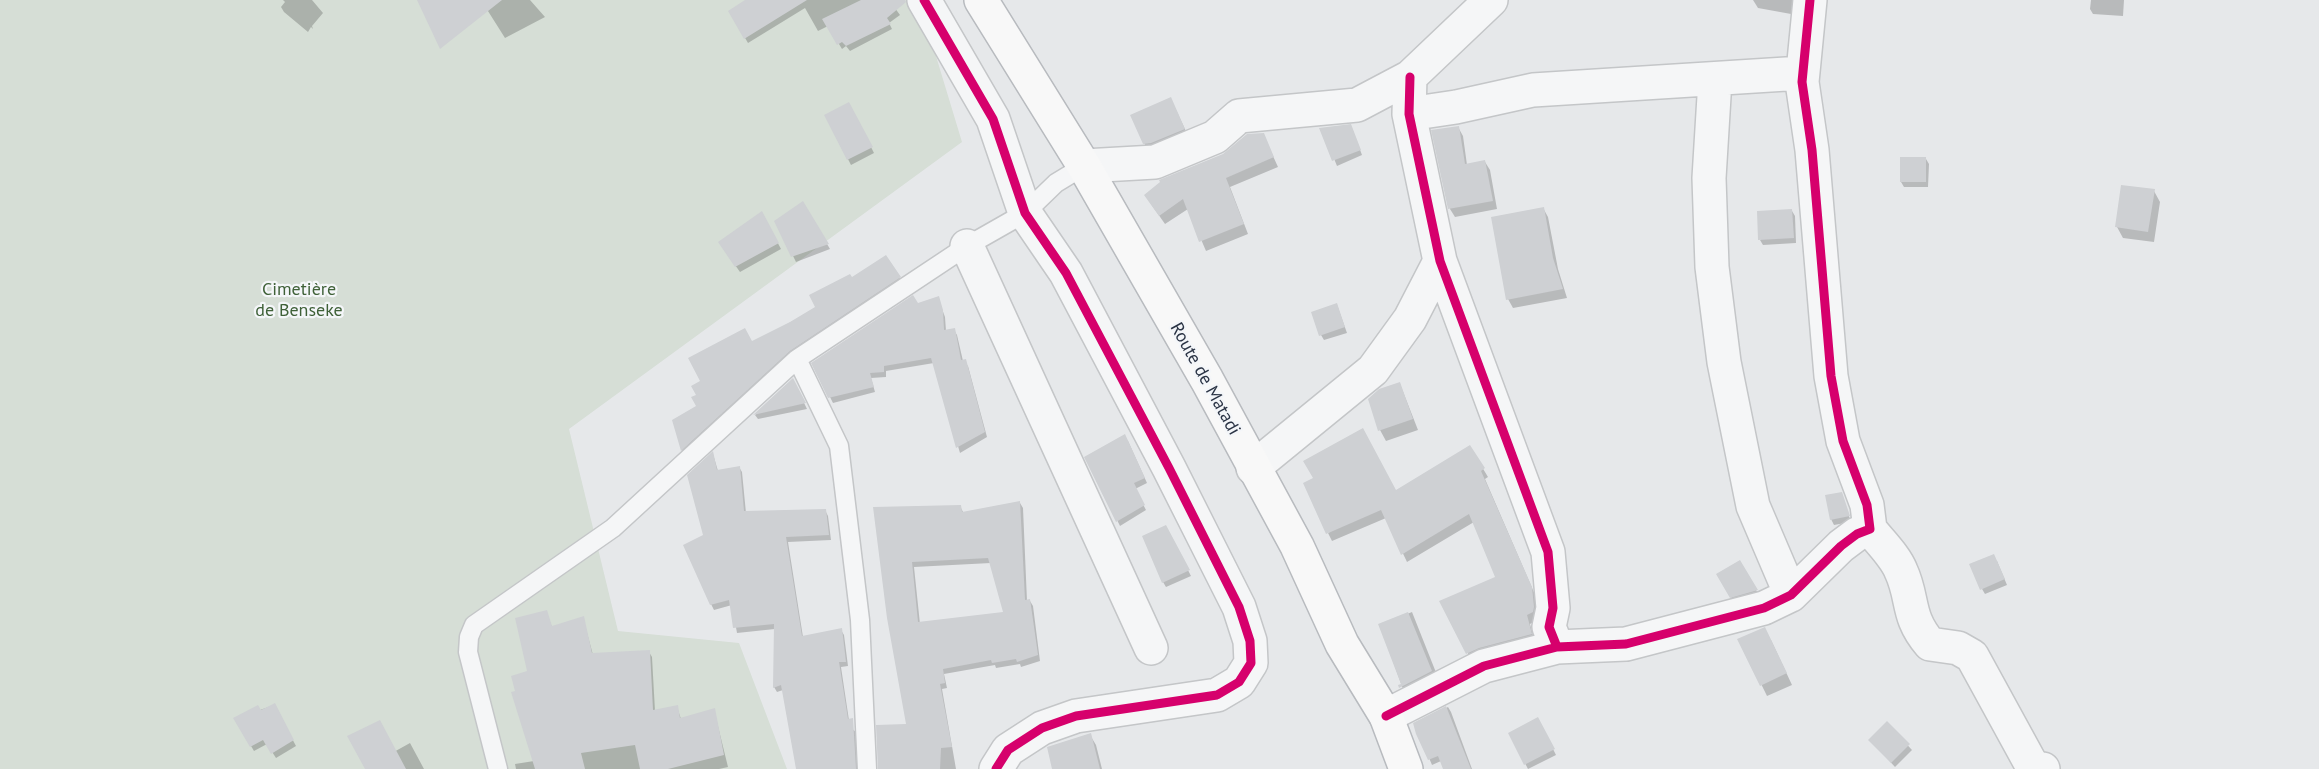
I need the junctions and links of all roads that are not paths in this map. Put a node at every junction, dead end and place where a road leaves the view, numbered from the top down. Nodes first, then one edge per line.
1 (924, 0) edge
2 (981, 0) edge
3 (1491, 0) edge
4 (1810, 0) edge
5 (1802, 73) junction
6 (1410, 77) junction
7 (1715, 80) junction
8 (1409, 114) junction
9 (1084, 166) junction
10 (1025, 213) junction
11 (967, 246) junction
12 (1440, 261) junction
13 (797, 359) junction
14 (1253, 468) junction
15 (1870, 529) junction
16 (1791, 595) junction
17 (1557, 647) junction
18 (1151, 648) dead end
19 (1386, 716) junction
20 (498, 769) edge
21 (867, 769) edge
22 (996, 769) edge
23 (1406, 769) edge
24 (2043, 769) edge

1 - 10 street
2 - 9 highway, Route de Matadi
3 - 6 street
4 - 5 street
5 - 7 street
5 - 15 street
6 - 8 street
6 - 9 street
7 - 8 street
7 - 16 street
8 - 12 street
9 - 10 lane
9 - 14 highway, Route de Matadi
10 - 11 lane
10 - 22 street
11 - 13 lane
11 - 18 street
12 - 14 street
12 - 17 street
13 - 20 lane
13 - 21 lane
14 - 19 highway, Route de Matadi
15 - 16 street
15 - 24 street
16 - 17 street
17 - 19 street
19 - 23 highway, Route de Matadi

